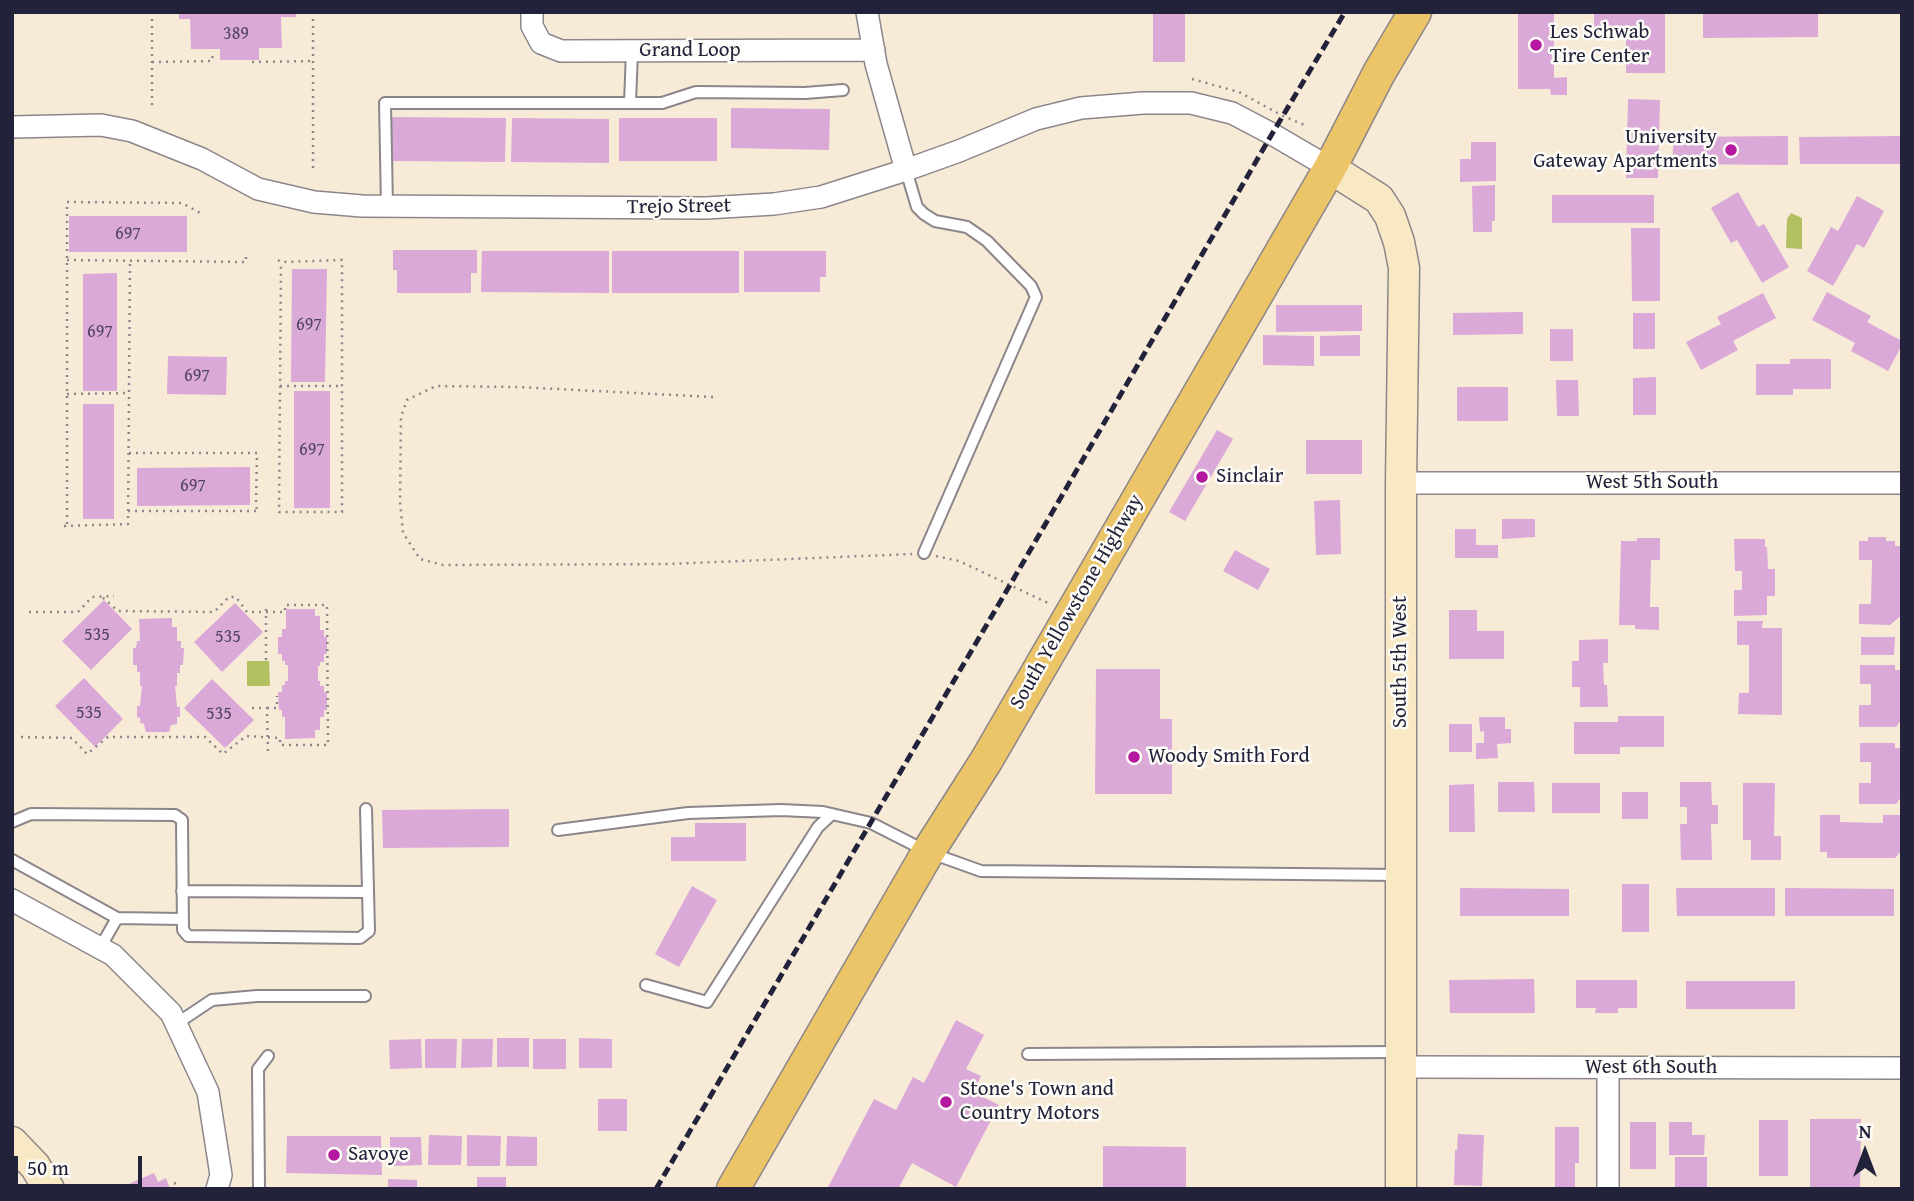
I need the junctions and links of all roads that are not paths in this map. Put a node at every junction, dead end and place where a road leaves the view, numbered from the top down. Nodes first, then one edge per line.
1 (532, 12) edge
2 (867, 12) edge
3 (1415, 12) edge
4 (874, 50) junction
5 (632, 51) junction
6 (843, 90) dead end
7 (630, 103) junction
8 (12, 127) edge
9 (1329, 169) junction
10 (906, 170) junction
11 (387, 206) junction
12 (1902, 482) edge
13 (1401, 483) junction
14 (924, 553) road end
15 (366, 809) dead end
16 (832, 814) junction
17 (12, 822) edge
18 (558, 830) dead end
19 (928, 852) junction
20 (12, 860) edge
21 (1401, 875) junction
22 (183, 891) junction
23 (368, 892) junction
24 (12, 900) edge
25 (117, 918) junction
26 (183, 919) junction
27 (100, 948) junction
28 (646, 985) dead end
29 (365, 996) dead end
30 (176, 1024) junction
31 (1028, 1054) dead end
32 (268, 1056) dead end
33 (1401, 1060) junction
34 (1608, 1068) junction
35 (1902, 1068) edge
36 (12, 1142) edge
37 (49, 1189) edge
38 (217, 1189) edge
39 (259, 1189) edge
40 (733, 1189) edge
41 (1401, 1189) edge
42 (1608, 1189) edge

1 - 5 street, Grand Loop
2 - 4 street
3 - 9 main road, South Yellowstone Highway
4 - 5 street, Grand Loop
4 - 10 street
5 - 7 lane
6 - 7 lane
7 - 11 lane
8 - 11 street, Trejo Street
9 - 10 street, Trejo Street
9 - 13 street, South 5th West
9 - 19 main road, South Yellowstone Highway
10 - 11 street, Trejo Street
10 - 14 lane
12 - 13 street, West 5th South
13 - 21 street, South 5th West
15 - 23 lane
16 - 18 lane
16 - 19 lane
16 - 28 lane
17 - 22 lane
19 - 21 lane
19 - 40 main road, South Yellowstone Highway
20 - 25 lane
21 - 33 street, South 5th West
22 - 23 lane
22 - 26 lane
23 - 26 lane
24 - 27 street
25 - 26 lane
25 - 27 lane
27 - 30 street
29 - 30 lane
30 - 38 street
31 - 33 lane
32 - 39 lane
33 - 34 street, West 6th South
33 - 41 street, South 5th West
34 - 35 street, West 6th South
34 - 42 street
36 - 37 street

